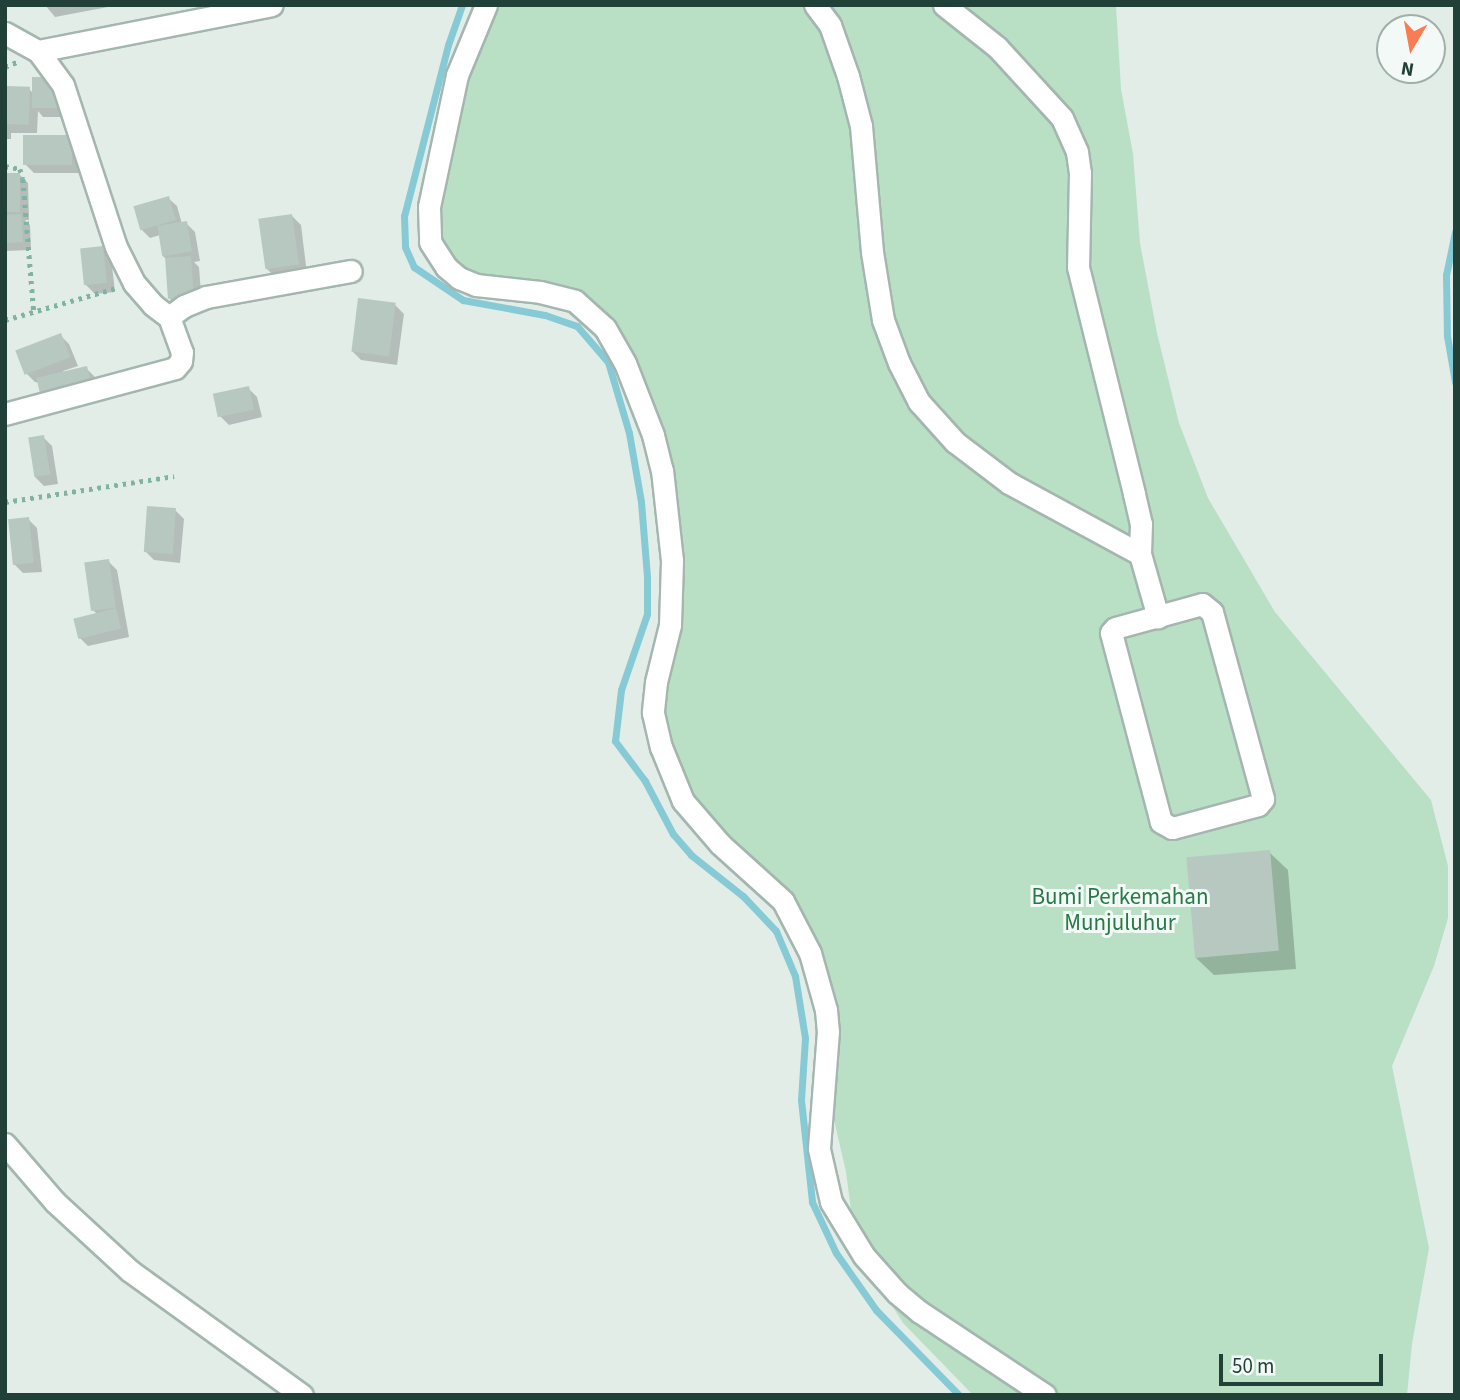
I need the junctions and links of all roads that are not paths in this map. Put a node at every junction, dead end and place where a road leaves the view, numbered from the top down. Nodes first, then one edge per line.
1 (272, 5) edge
2 (486, 5) edge
3 (815, 5) edge
4 (944, 5) edge
5 (5, 33) edge
6 (38, 51) junction
7 (351, 271) dead end
8 (169, 317) junction
9 (5, 414) edge
10 (1140, 554) junction
11 (1158, 617) junction
12 (5, 1144) edge
13 (302, 1395) edge
14 (1045, 1395) edge

1 - 6 street
2 - 14 street
3 - 10 street
4 - 10 street
5 - 6 street
6 - 8 street
7 - 8 street
8 - 9 street
10 - 11 street
11 - 11 street
12 - 13 street

